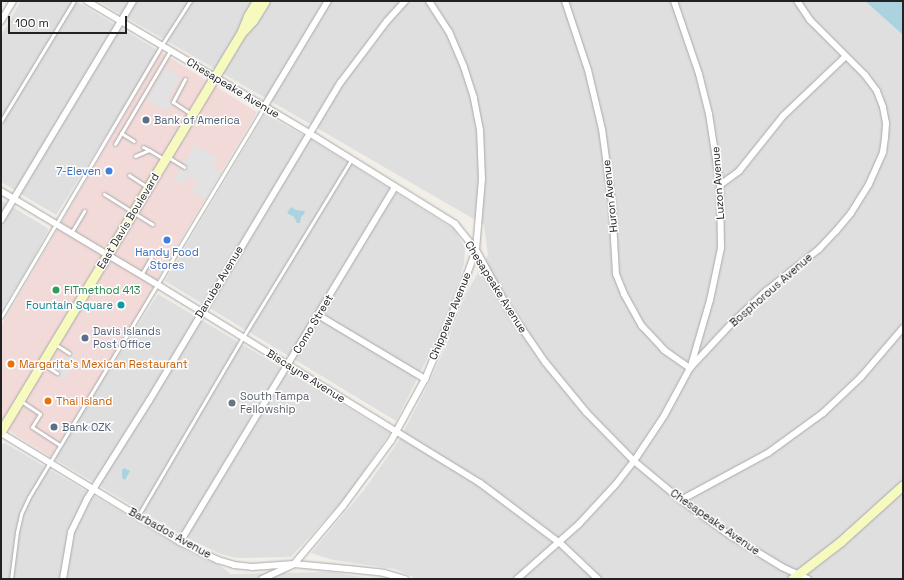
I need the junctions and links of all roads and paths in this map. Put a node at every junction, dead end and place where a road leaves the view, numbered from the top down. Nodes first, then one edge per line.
1 (13, 1) edge
2 (74, 1) edge
3 (87, 1) edge
4 (133, 1) edge
5 (190, 1) edge
6 (257, 1) edge
7 (265, 1) edge
8 (328, 1) edge
9 (405, 1) edge
10 (430, 1) edge
11 (565, 1) edge
12 (674, 1) edge
13 (797, 1) edge
14 (121, 21) junction
15 (1, 22) edge
16 (242, 31) junction
17 (161, 46) junction
18 (170, 51) junction
19 (845, 57) junction
20 (214, 78) junction
21 (185, 79) dead end
22 (264, 107) junction
23 (192, 114) junction
24 (1, 121) edge
25 (121, 133) junction
26 (309, 133) junction
27 (134, 141) dead end
28 (115, 144) dead end
29 (143, 147) dead end
30 (149, 150) junction
31 (135, 156) dead end
32 (166, 158) junction
33 (351, 160) junction
34 (184, 167) dead end
35 (130, 175) dead end
36 (720, 185) junction
37 (148, 187) junction
38 (395, 188) junction
39 (1, 191) edge
40 (104, 194) dead end
41 (14, 199) junction
42 (84, 211) dead end
43 (133, 212) junction
44 (1, 220) edge
45 (152, 224) dead end
46 (57, 225) junction
47 (71, 233) junction
48 (476, 250) junction
49 (107, 255) junction
50 (151, 258) dead end
51 (141, 275) junction
52 (158, 285) junction
53 (201, 312) junction
54 (318, 315) junction
55 (1, 317) edge
56 (903, 328) edge
57 (243, 337) junction
58 (54, 344) junction
59 (69, 353) dead end
60 (42, 363) junction
61 (288, 364) junction
62 (690, 368) junction
63 (57, 373) dead end
64 (425, 379) junction
65 (19, 400) junction
66 (397, 431) junction
67 (1, 432) edge
68 (60, 444) junction
69 (634, 461) junction
70 (49, 462) junction
71 (903, 485) edge
72 (94, 489) junction
73 (681, 500) junction
74 (138, 516) junction
75 (180, 542) junction
76 (560, 543) junction
77 (294, 564) junction
78 (795, 577) edge
79 (11, 579) edge
80 (63, 579) edge
81 (262, 579) edge
82 (405, 579) edge
83 (517, 579) edge
84 (598, 579) edge
85 (808, 579) edge

1 - 15 street
2 - 24 lane
3 - 14 street, Chesapeake Avenue
4 - 14 street
5 - 17 lane
6 - 16 street, East Davis Boulevard
7 - 16 street, East Davis Boulevard
8 - 22 street
9 - 26 street, Danube Avenue
10 - 48 street, Chippewa Avenue
11 - 62 street, Huron Avenue
12 - 36 street, Luzon Avenue
13 - 19 street, Bosphorous Avenue
14 - 17 street, Chesapeake Avenue
14 - 41 street
16 - 20 street, East Davis Boulevard
17 - 18 street, Chesapeake Avenue
17 - 46 lane
18 - 20 street, Chesapeake Avenue
18 - 25 lane
19 - 36 street
19 - 62 street, Bosphorous Avenue
20 - 22 street, Chesapeake Avenue
20 - 23 street, East Davis Boulevard
21 - 23 lane
22 - 26 street, Chesapeake Avenue
22 - 52 lane
23 - 32 street, East Davis Boulevard
25 - 27 lane
25 - 28 lane
26 - 33 street, Chesapeake Avenue
26 - 53 street, Danube Avenue
29 - 30 lane
30 - 31 lane
30 - 32 lane
32 - 34 lane
32 - 37 street, East Davis Boulevard
33 - 38 street, Chesapeake Avenue
33 - 57 lane
35 - 37 lane
36 - 62 street, Luzon Avenue
37 - 43 street, East Davis Boulevard
38 - 48 street, Chesapeake Avenue
38 - 54 street, Como Street
39 - 41 street, Biscayne Avenue
40 - 43 lane
41 - 44 street
41 - 46 street, Biscayne Avenue
42 - 47 lane
43 - 45 lane
43 - 49 street, East Davis Boulevard
46 - 47 street, Biscayne Avenue
46 - 55 lane
47 - 49 street, Biscayne Avenue
48 - 64 street, Chippewa Avenue
48 - 69 street, Chesapeake Avenue
49 - 51 street, Biscayne Avenue
49 - 58 street, East Davis Boulevard
50 - 51 lane
51 - 52 street, Biscayne Avenue
52 - 53 street, Biscayne Avenue
52 - 68 lane
53 - 57 street, Biscayne Avenue
53 - 72 street, Danube Avenue
54 - 61 street, Como Street
54 - 64 street
56 - 73 street
57 - 61 street, Biscayne Avenue
57 - 74 lane
58 - 59 lane
58 - 60 street, East Davis Boulevard
60 - 63 lane
60 - 65 street, East Davis Boulevard
61 - 66 street, Biscayne Avenue
61 - 75 street, Como Street
62 - 69 street, Bosphorous Avenue
64 - 66 street, Chippewa Avenue
65 - 67 street, East Davis Boulevard
65 - 68 lane
66 - 76 street, Biscayne Avenue
66 - 77 street, Chippewa Avenue
67 - 70 street, Barbados Avenue
68 - 70 lane
69 - 73 street, Chesapeake Avenue
69 - 76 street, Bosphorous Avenue
70 - 72 street, Barbados Avenue
70 - 79 lane
71 - 78 street
72 - 74 street, Barbados Avenue
72 - 80 street, Danube Avenue
73 - 78 street, Chesapeake Avenue
74 - 75 street, Barbados Avenue
75 - 77 street, Barbados Avenue
76 - 83 street, Bosphorous Avenue
76 - 84 street, Biscayne Avenue
77 - 81 street, Chippewa Avenue
77 - 82 street, Barbados Avenue
78 - 85 street, Chesapeake Avenue

